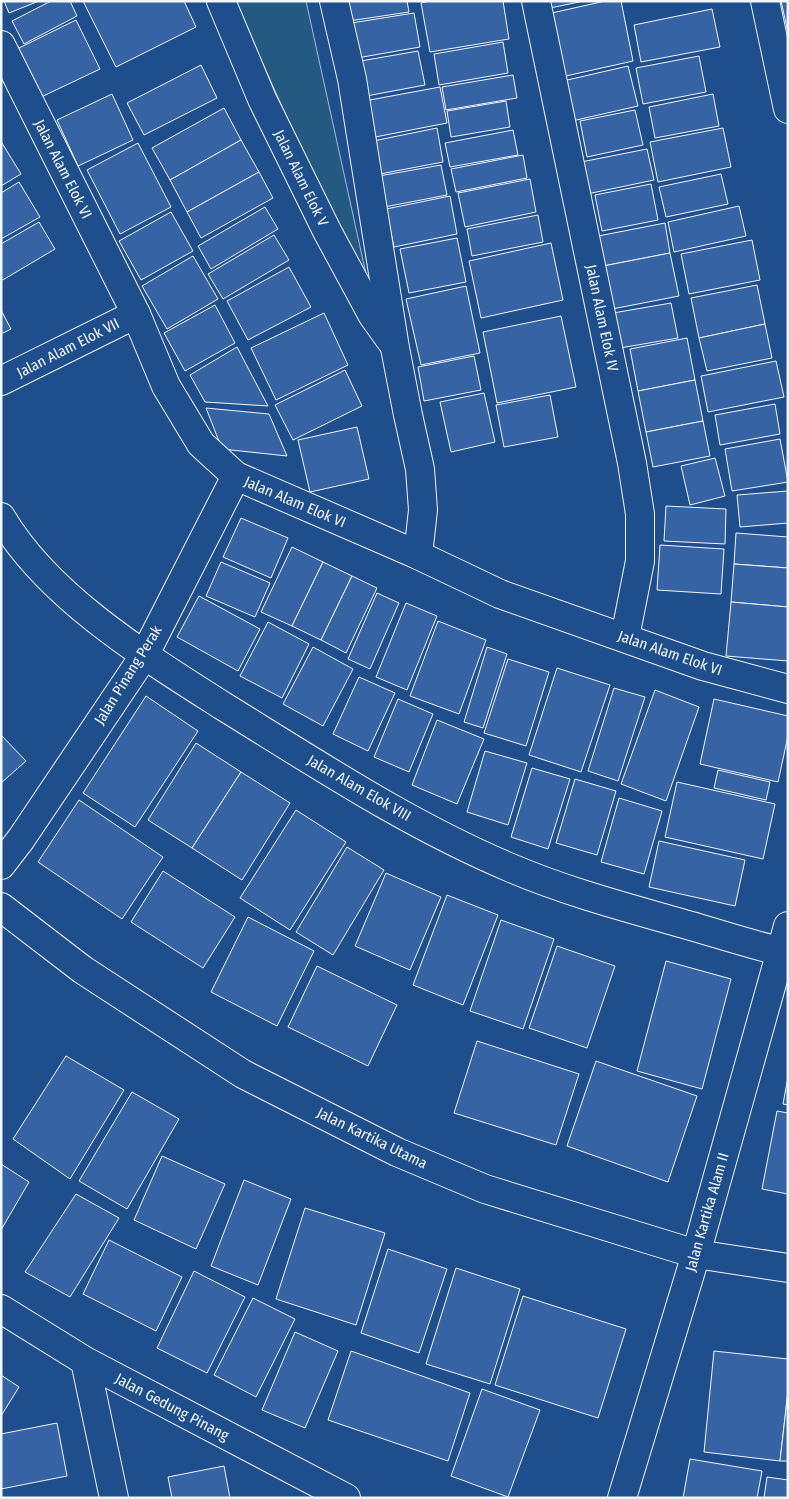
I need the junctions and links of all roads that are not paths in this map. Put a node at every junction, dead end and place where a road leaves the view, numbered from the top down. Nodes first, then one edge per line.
1 (221, 1) edge
2 (334, 1) edge
3 (536, 1) edge
4 (765, 1) edge
5 (1, 45) edge
6 (788, 109) edge
7 (136, 314) junction
8 (396, 348) junction
9 (1, 381) edge
10 (236, 476) junction
11 (1, 517) edge
12 (418, 555) junction
13 (624, 637) junction
14 (144, 656) junction
15 (788, 689) edge
16 (2, 866) edge
17 (1, 908) edge
18 (785, 943) edge
19 (696, 1254) junction
20 (788, 1268) edge
21 (1, 1309) edge
22 (86, 1361) junction
23 (114, 1498) edge
24 (346, 1498) edge
25 (622, 1498) edge

1 - 8 street, Jalan Alam Elok V
2 - 8 street, Jalan Alam Elok V
3 - 13 street, Jalan Alam Elok IV
4 - 6 street
5 - 7 street, Jalan Alam Elok VI
7 - 9 street, Jalan Alam Elok VII
7 - 10 street, Jalan Alam Elok VI
8 - 12 street, Jalan Alam Elok V
10 - 12 street, Jalan Alam Elok VI
10 - 14 street, Jalan Pinang Perak
11 - 14 street, Jalan Alam Elok VIII
12 - 13 street, Jalan Alam Elok VI
13 - 15 street, Jalan Alam Elok VI
14 - 16 street, Jalan Pinang Perak
14 - 18 street, Jalan Alam Elok VIII
17 - 19 street, Jalan Kartika Utama
18 - 19 street, Jalan Kartika Alam II
19 - 20 street, Jalan Kartika Utama
19 - 25 street, Jalan Kartika Alam II
21 - 22 street, Jalan Gedung Pinang
22 - 23 street
22 - 24 street, Jalan Gedung Pinang

